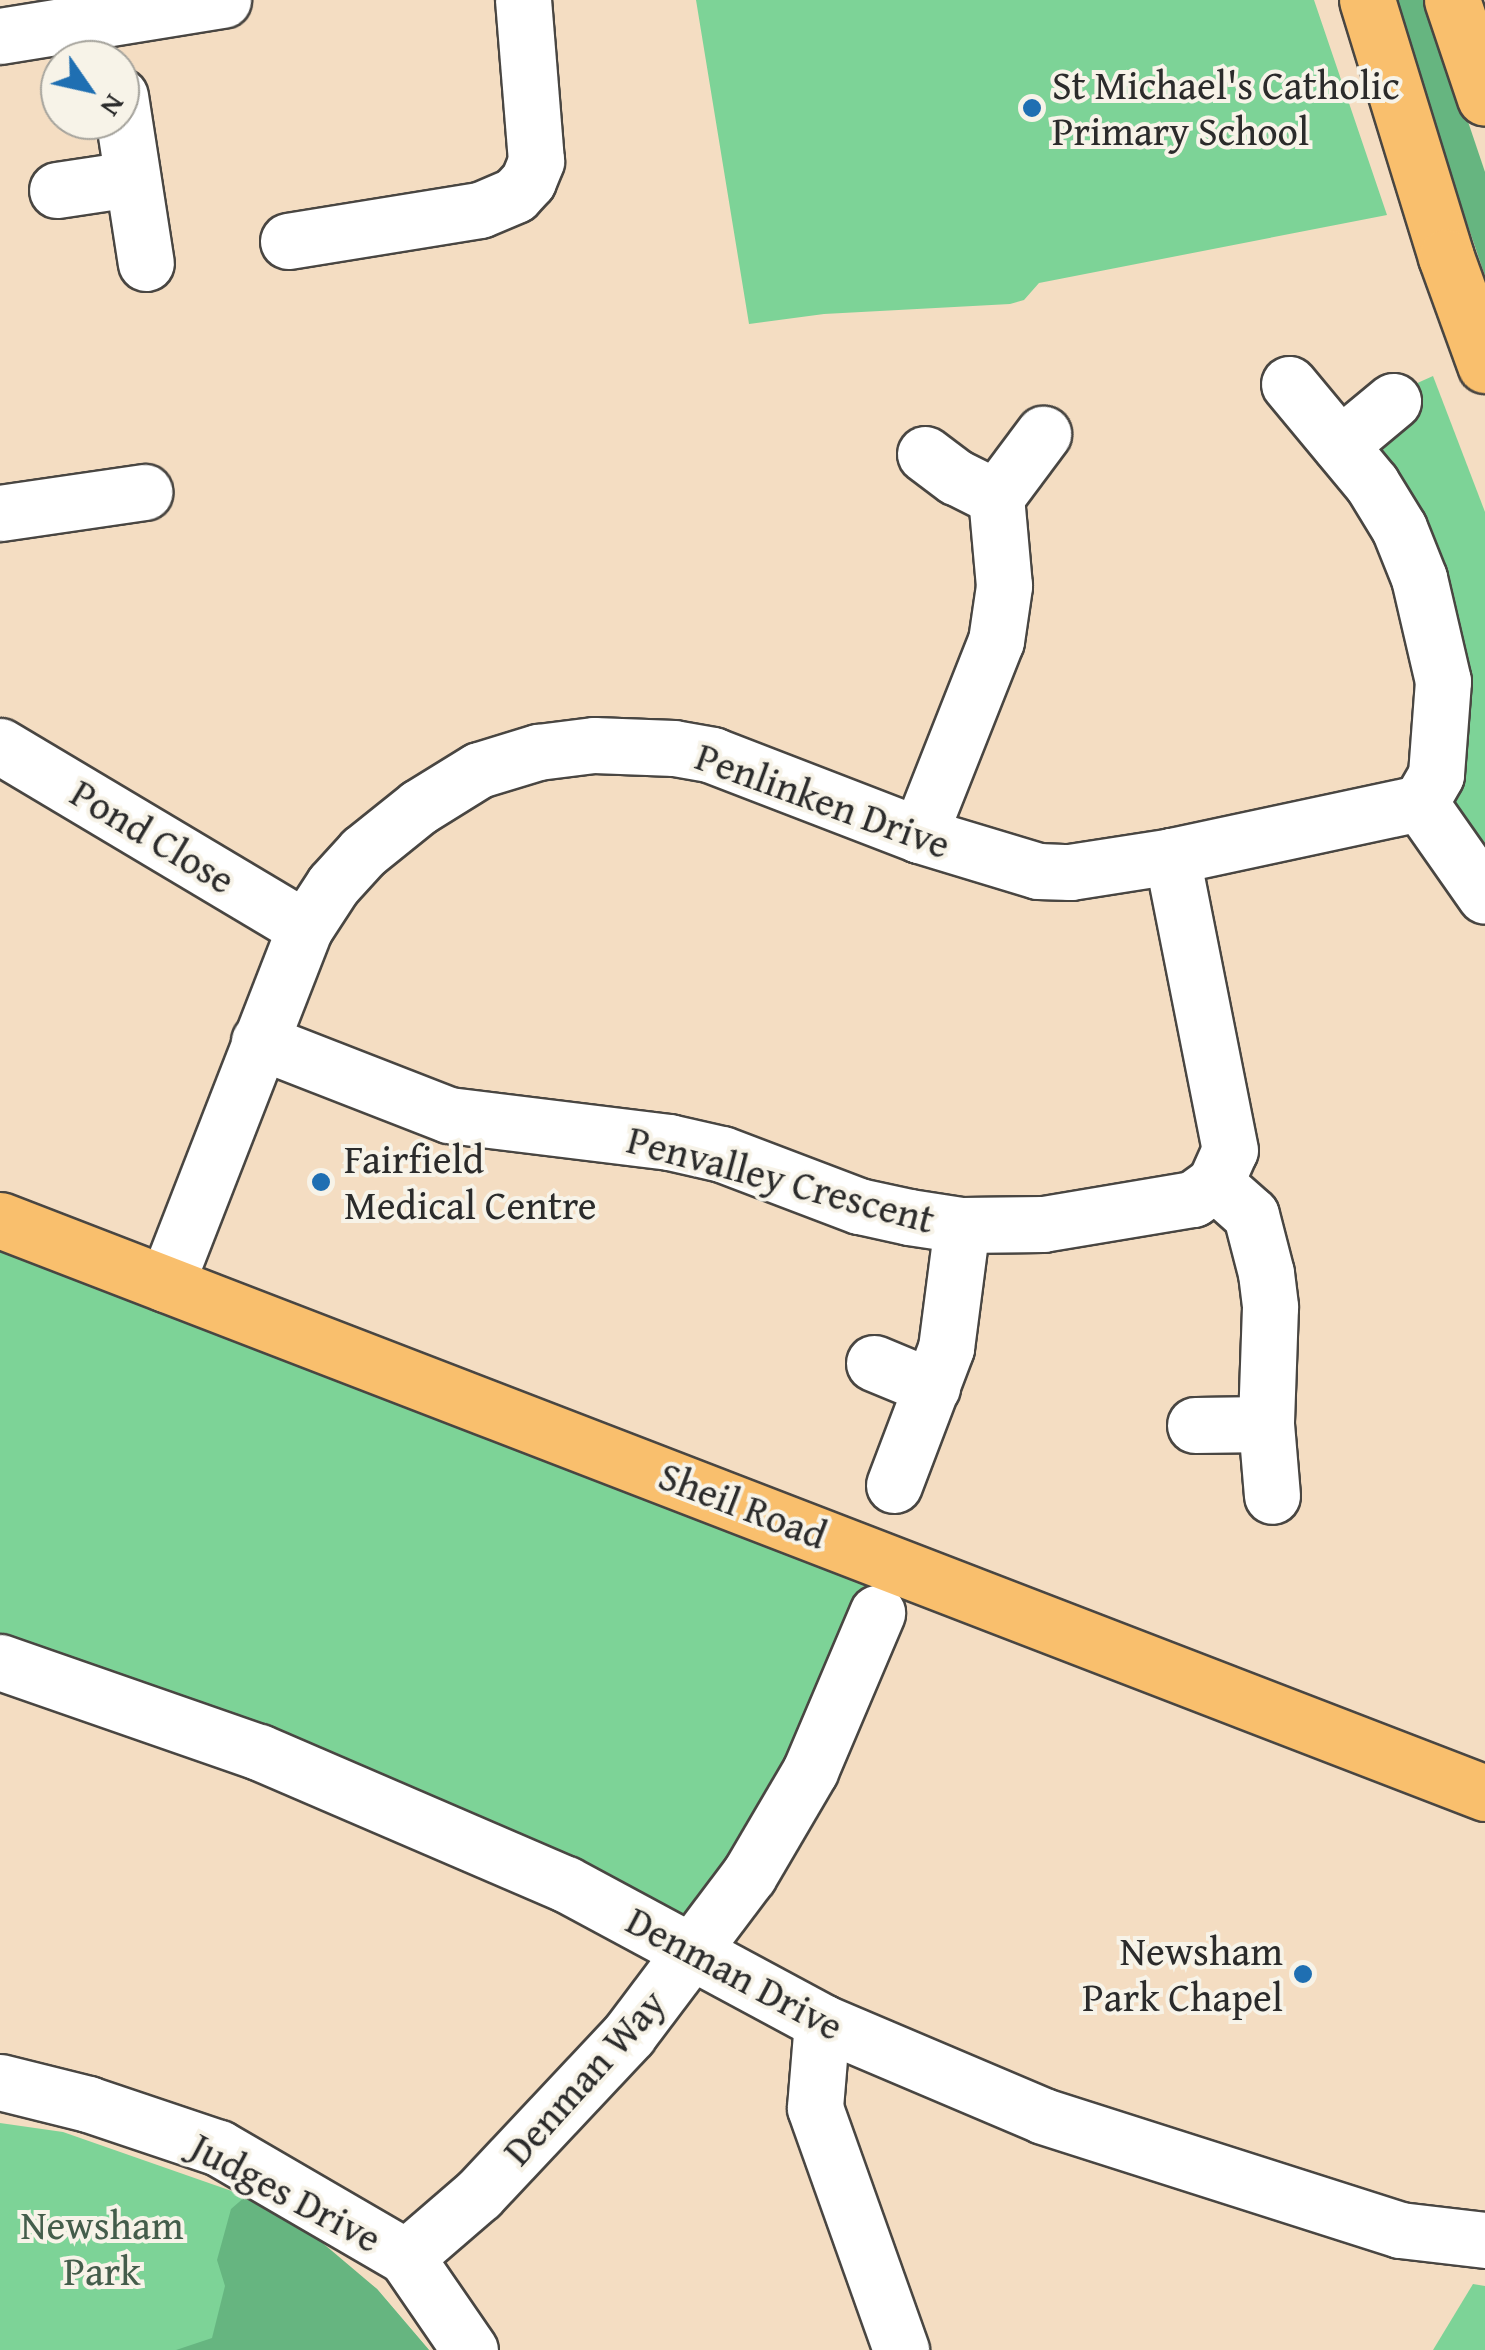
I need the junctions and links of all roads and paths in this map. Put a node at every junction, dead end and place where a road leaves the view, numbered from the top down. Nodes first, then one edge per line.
1 (524, 0) edge
2 (1367, 0) edge
3 (1452, 0) edge
4 (213, 1) edge
5 (0, 36) edge
6 (113, 40) edge
7 (1485, 98) edge
8 (125, 140) edge
9 (130, 178) junction
10 (57, 190) dead end
11 (312, 221) dead end
12 (146, 263) dead end
13 (1485, 366) edge
14 (1289, 384) dead end
15 (1393, 401) dead end
16 (1043, 434) dead end
17 (1340, 446) junction
18 (925, 454) dead end
19 (144, 492) dead end
20 (996, 497) junction
21 (0, 513) edge
22 (0, 746) edge
23 (1420, 803) junction
24 (919, 835) junction
25 (1172, 856) junction
26 (1485, 896) edge
27 (305, 928) junction
28 (258, 1041) junction
29 (1215, 1183) junction
30 (0, 1220) edge
31 (962, 1224) junction
32 (166, 1284) junction
33 (874, 1363) dead end
34 (932, 1387) junction
35 (1266, 1424) junction
36 (1195, 1425) dead end
37 (894, 1484) dead end
38 (1272, 1496) dead end
39 (877, 1613) dead end
40 (0, 1662) edge
41 (1485, 1793) edge
42 (693, 1952) junction
43 (822, 2022) junction
44 (0, 2082) edge
45 (1485, 2240) edge
46 (406, 2257) junction
47 (470, 2350) edge
48 (901, 2350) edge

1 - 11 street
2 - 13 main road
3 - 7 main road
4 - 6 street
5 - 6 street
8 - 9 street
9 - 10 street
9 - 12 street
14 - 17 street
15 - 17 street
16 - 20 street
17 - 23 street
18 - 20 street
19 - 21 street
20 - 24 street
22 - 27 street, Pond Close
23 - 25 street, Penlinken Drive
23 - 26 street
24 - 25 street, Penlinken Drive
24 - 27 street, Penlinken Drive
25 - 29 street
27 - 28 street, Penlinken Drive
28 - 31 street, Penvalley Crescent
28 - 32 street, Penlinken Drive
29 - 31 street, Penvalley Crescent
29 - 35 street
30 - 32 main road, Sheil Road
31 - 34 street
32 - 41 main road, Sheil Road
33 - 34 street
34 - 37 street
35 - 36 street
35 - 38 street
39 - 42 street, Denman Way
40 - 42 street, Denman Drive
42 - 43 street, Denman Drive
42 - 46 street, Denman Way
43 - 45 street, Denman Drive
43 - 48 street
44 - 46 street, Judges Drive
46 - 47 street, Judges Drive

